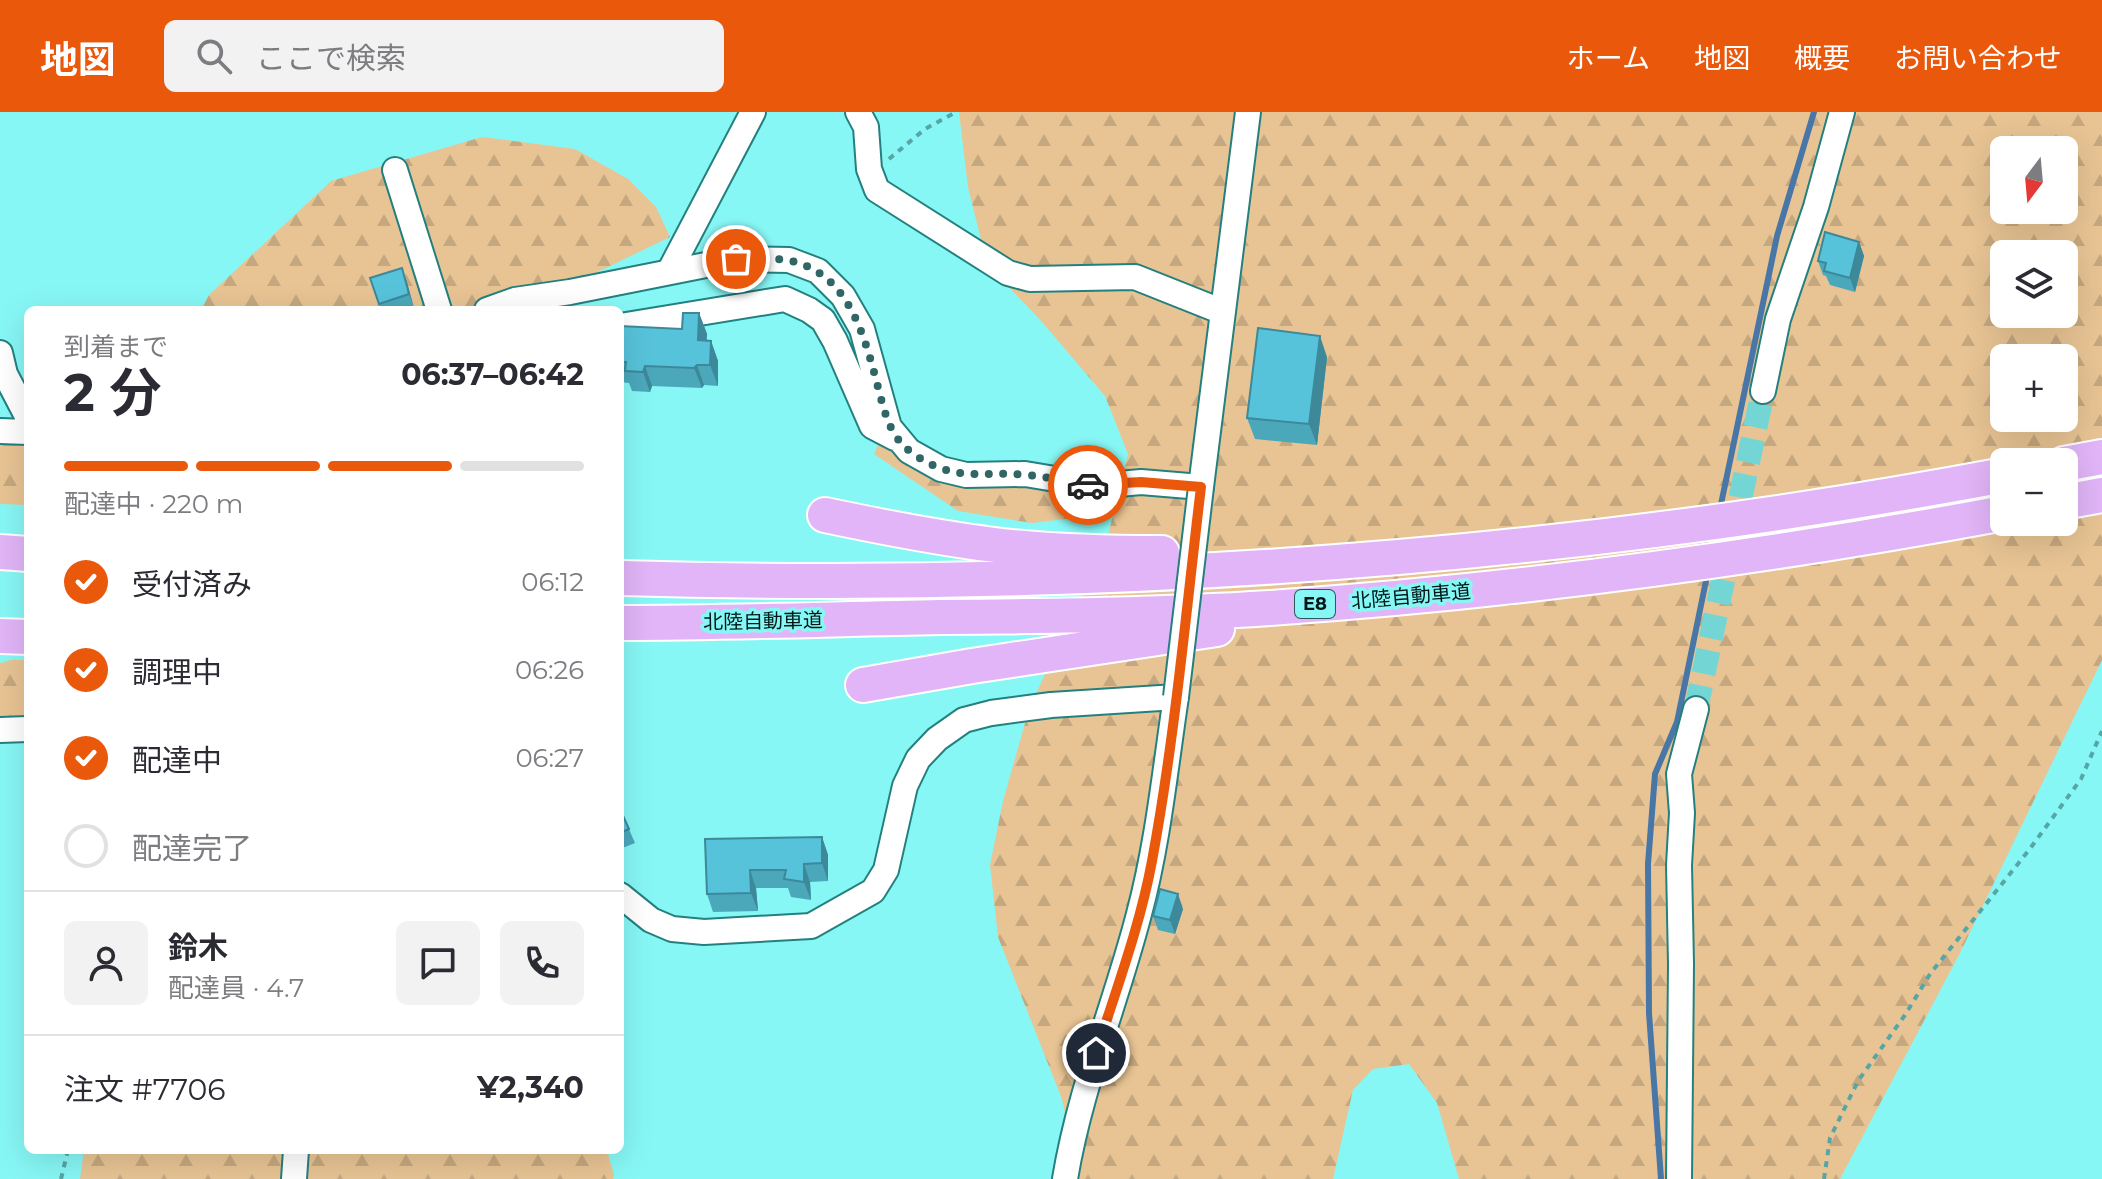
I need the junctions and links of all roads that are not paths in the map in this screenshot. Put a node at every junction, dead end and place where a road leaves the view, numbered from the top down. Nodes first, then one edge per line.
1 (753, 112) edge
2 (858, 112) edge
3 (1248, 112) edge
4 (1842, 112) edge
5 (395, 170) dead end
6 (669, 272) junction
7 (438, 306) edge
8 (498, 306) edge
9 (1223, 312) junction
10 (624, 325) edge
11 (0, 353) edge
12 (1763, 391) tunnel mouth
13 (24, 410) edge
14 (0, 431) edge
15 (24, 432) edge
16 (901, 441) junction
17 (2102, 457) edge
18 (2078, 461) edge
19 (1990, 477) edge
20 (1201, 487) junction
21 (2102, 495) edge
22 (2078, 499) edge
23 (825, 515) dead end
24 (1990, 515) edge
25 (1612, 535) junction
26 (0, 550) edge
27 (24, 551) edge
28 (624, 578) edge
29 (1450, 593) junction
30 (624, 623) edge
31 (0, 627) edge
32 (24, 627) edge
33 (0, 636) edge
34 (24, 637) edge
35 (863, 685) dead end
36 (1176, 697) junction
37 (1696, 709) tunnel mouth
38 (24, 729) edge
39 (0, 730) edge
40 (624, 898) edge
41 (296, 1154) edge
42 (294, 1179) edge
43 (1065, 1179) edge
44 (1679, 1179) edge

1 - 6 street
2 - 9 street
3 - 9 street
4 - 12 street
5 - 7 street
6 - 8 street
6 - 16 street
9 - 20 street
10 - 16 street
11 - 13 street
14 - 15 street
16 - 20 street
17 - 18 highway
19 - 25 highway, 北陸自動車道 / E8
20 - 36 street, bridge
21 - 22 highway
23 - 25 highway
24 - 29 highway, 北陸自動車道 / E8
25 - 28 highway, 北陸自動車道 / E8
26 - 27 highway
29 - 30 highway, 北陸自動車道 / E8
29 - 35 highway
31 - 32 highway
33 - 34 highway
36 - 40 street
36 - 43 street
37 - 44 street
38 - 39 street
41 - 42 street

